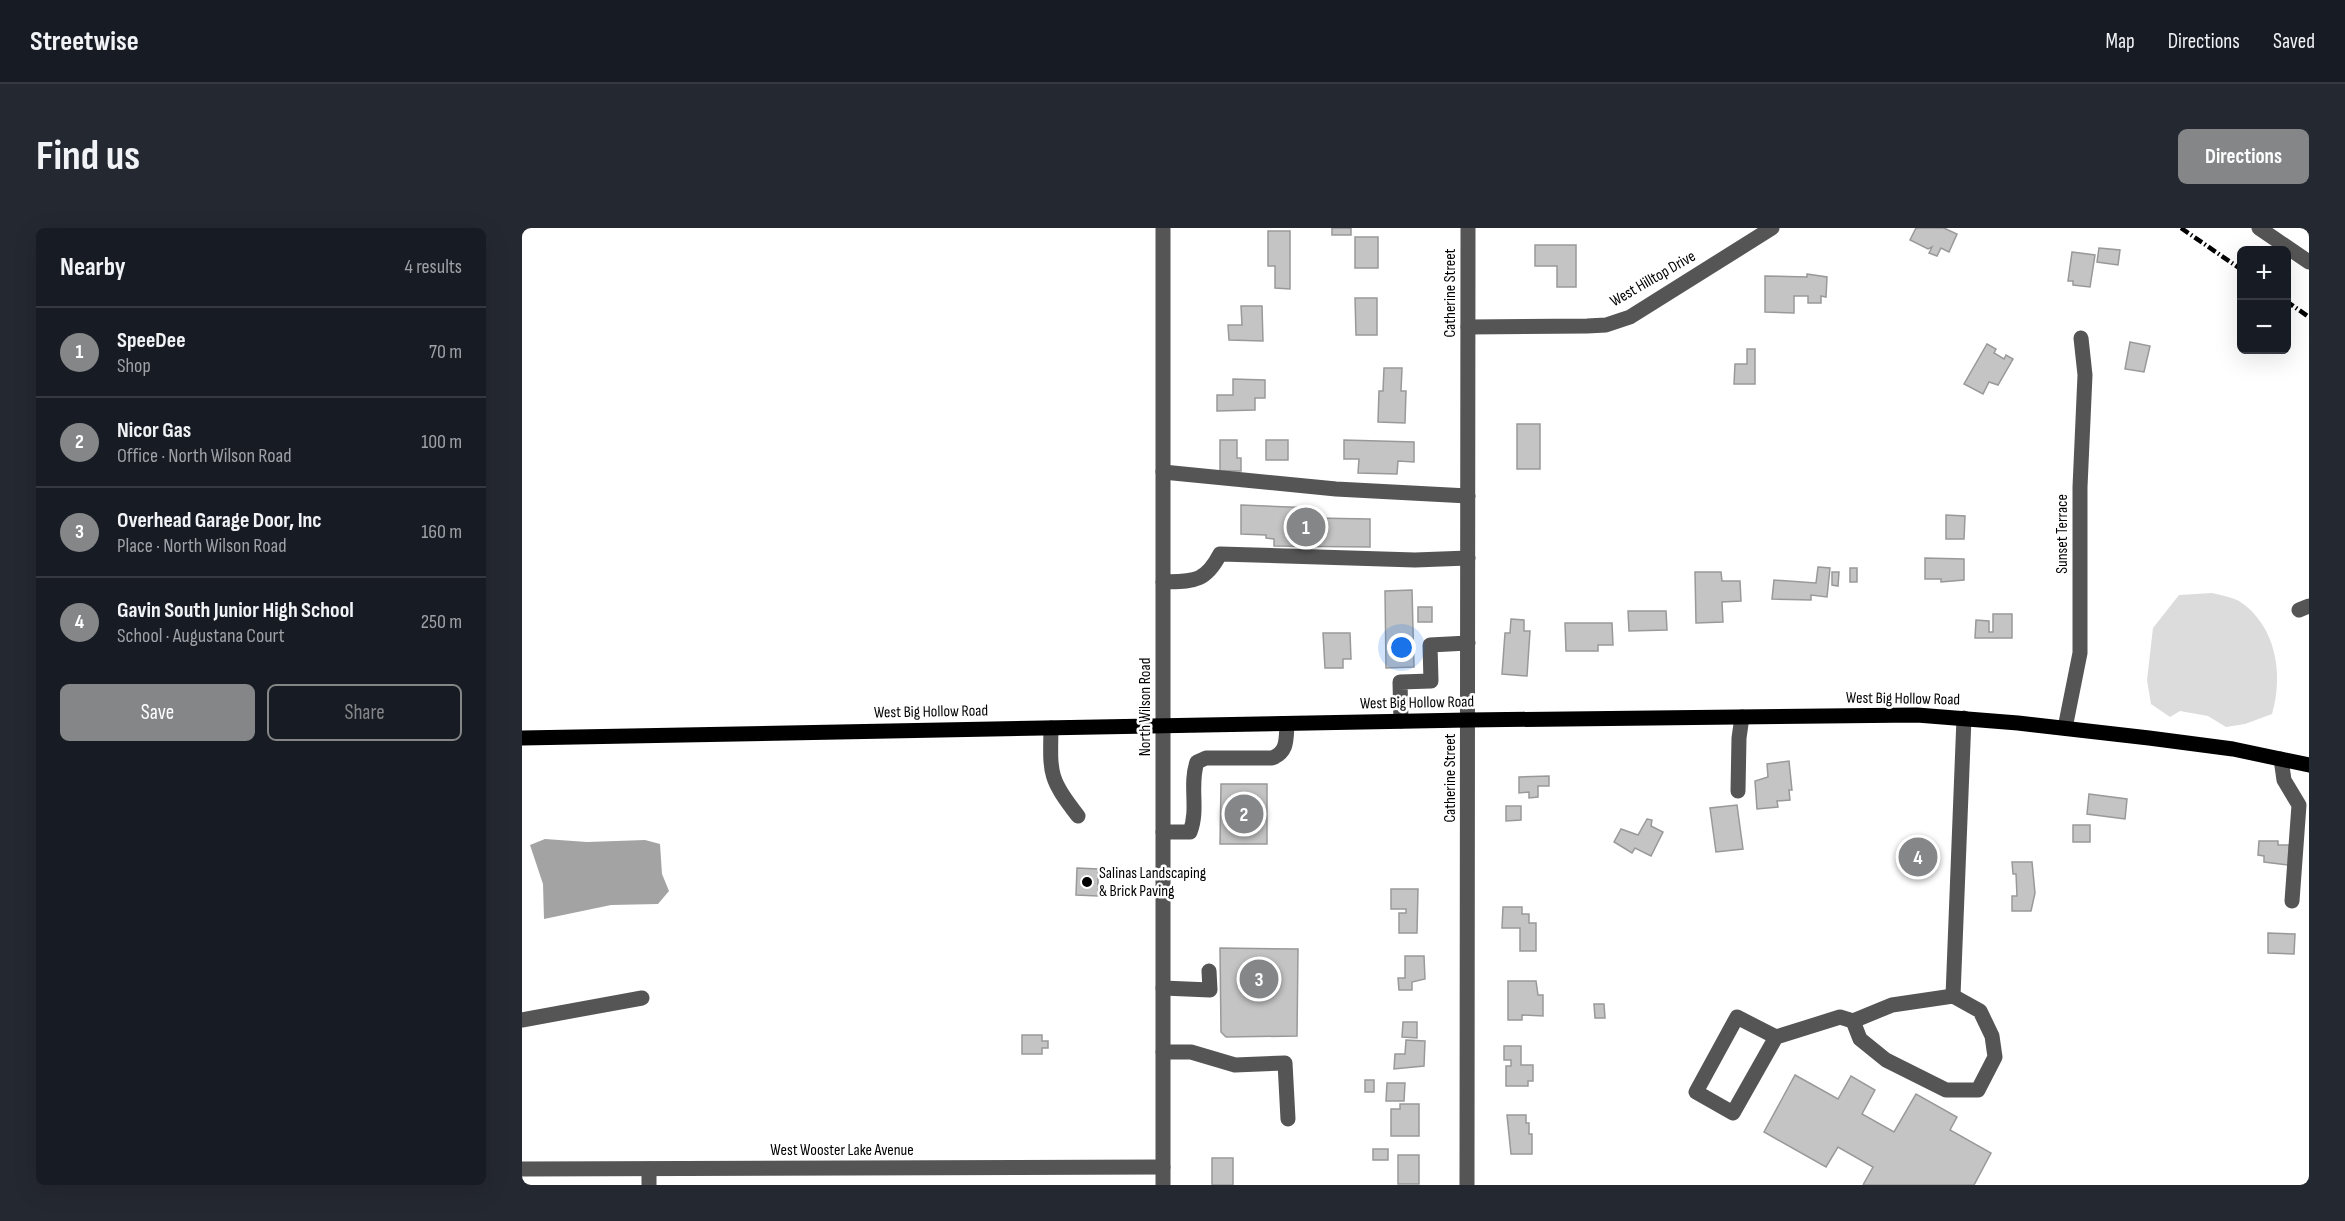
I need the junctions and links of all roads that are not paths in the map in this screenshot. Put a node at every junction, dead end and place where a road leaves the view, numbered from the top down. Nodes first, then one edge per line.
1 (1163, 228) edge
2 (1468, 228) edge
3 (1772, 228) edge
4 (2259, 228) edge
5 (2309, 262) edge
6 (1468, 327) junction
7 (2081, 338) dead end
8 (1163, 472) junction
9 (1468, 496) junction
10 (1468, 558) junction
11 (1163, 582) junction
12 (1468, 643) junction
13 (1742, 717) junction
14 (1964, 718) junction
15 (1468, 720) junction
16 (1401, 721) junction
17 (1287, 724) junction
18 (1163, 726) junction
19 (1051, 728) junction
20 (2065, 728) junction
21 (522, 738) edge
22 (2281, 759) junction
23 (2309, 765) edge
24 (1738, 791) dead end
25 (1078, 816) dead end
26 (1163, 832) junction
27 (2292, 901) dead end
28 (1209, 971) dead end
29 (1163, 988) junction
30 (1953, 996) junction
31 (642, 998) dead end
32 (522, 1020) edge
33 (1853, 1022) junction
34 (1776, 1037) junction
35 (1163, 1052) junction
36 (1287, 1119) dead end
37 (1163, 1167) junction
38 (522, 1169) edge
39 (649, 1169) junction
40 (649, 1185) edge
41 (1163, 1185) edge
42 (1467, 1185) edge

1 - 8 street, North Wilson Road
2 - 6 street, Catherine Street
3 - 6 street, West Hilltop Drive
4 - 5 street
6 - 9 street, Catherine Street
7 - 20 street, Sunset Terrace
8 - 9 street
8 - 11 street, North Wilson Road
9 - 10 street, Catherine Street
10 - 11 street
10 - 12 street, Catherine Street
11 - 18 street, North Wilson Road
12 - 15 street, Catherine Street
12 - 16 street
13 - 14 main road, West Big Hollow Road
13 - 15 main road, West Big Hollow Road
13 - 24 street
14 - 20 main road, West Big Hollow Road
14 - 30 street
15 - 16 main road, West Big Hollow Road
15 - 42 street, Catherine Street
16 - 17 main road, West Big Hollow Road
17 - 18 main road, West Big Hollow Road
17 - 26 street
18 - 19 main road, West Big Hollow Road
18 - 26 street, North Wilson Road
19 - 21 main road, West Big Hollow Road
19 - 25 street
20 - 22 main road, West Big Hollow Road
22 - 23 main road, West Big Hollow Road
22 - 27 street
26 - 29 street, North Wilson Road
28 - 29 street
29 - 35 street, North Wilson Road
30 - 33 street
30 - 33 street
31 - 32 street
33 - 34 street
34 - 34 street
35 - 36 street
35 - 37 street, North Wilson Road
37 - 39 street, West Wooster Lake Avenue
37 - 41 street, North Wilson Road
38 - 39 street, West Wooster Lake Avenue
39 - 40 street

